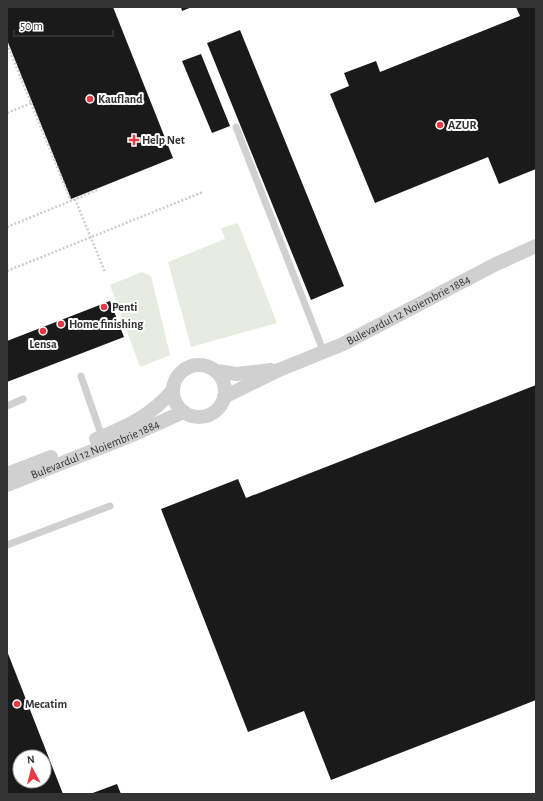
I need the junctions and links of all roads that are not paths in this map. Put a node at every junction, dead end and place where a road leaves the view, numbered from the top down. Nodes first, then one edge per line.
1 (236, 127) dead end
2 (536, 246) edge
3 (324, 352) junction
4 (279, 370) junction
5 (216, 371) junction
6 (81, 376) dead end
7 (172, 391) junction
8 (224, 397) junction
9 (24, 399) dead end
10 (7, 406) edge
11 (183, 412) junction
12 (102, 437) junction
13 (7, 474) edge
14 (7, 485) edge
15 (110, 506) dead end
16 (7, 545) edge

1 - 3 lane
2 - 3 street, Bulevardul 12 Noiembrie 1884
3 - 4 street, Bulevardul 12 Noiembrie 1884
4 - 5 street, Bulevardul 12 Noiembrie 1884
4 - 8 street, Bulevardul 12 Noiembrie 1884
5 - 7 street
5 - 8 street
6 - 12 lane
7 - 11 street
7 - 12 street, Bulevardul 12 Noiembrie 1884
8 - 11 street
9 - 10 lane
11 - 14 street, Bulevardul 12 Noiembrie 1884
12 - 13 street, Bulevardul 12 Noiembrie 1884
15 - 16 lane

